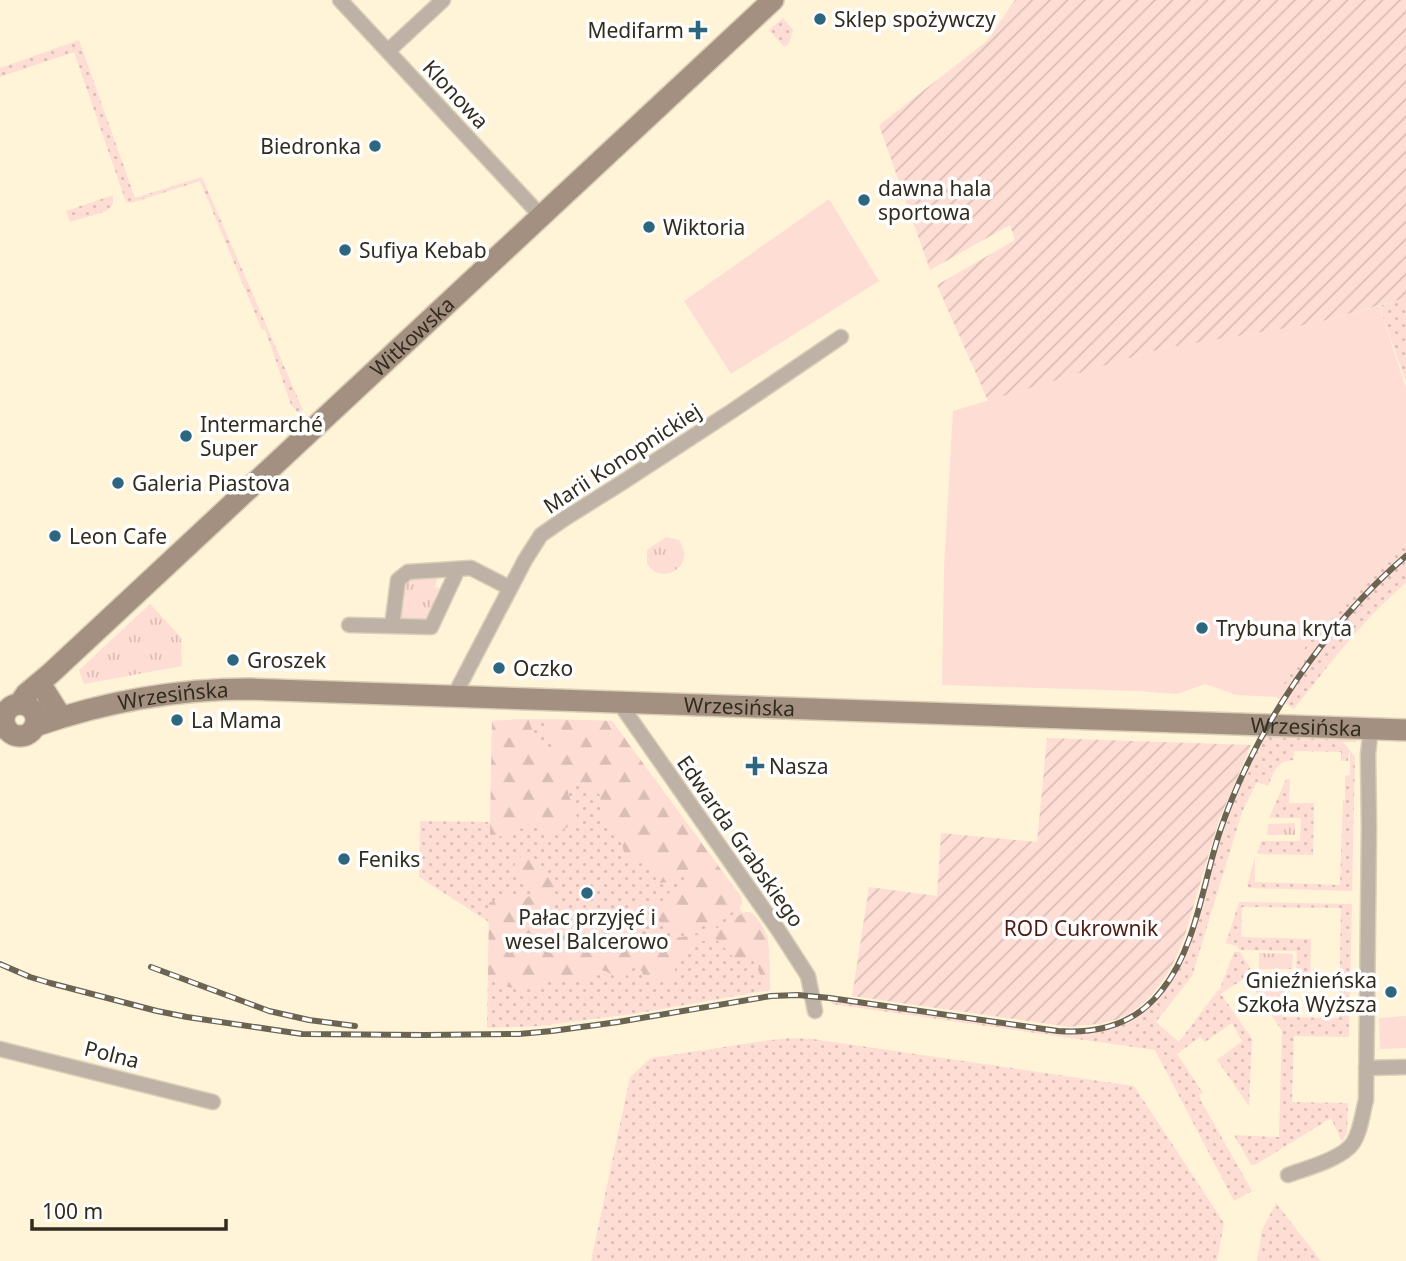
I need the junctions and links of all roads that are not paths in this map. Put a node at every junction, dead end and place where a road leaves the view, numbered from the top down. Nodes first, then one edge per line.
1 (340, 0) edge
2 (443, 0) edge
3 (774, 0) edge
4 (388, 51) junction
5 (541, 216) junction
6 (841, 337) dead end
7 (458, 569) junction
8 (510, 588) junction
9 (349, 625) dead end
10 (392, 626) junction
11 (47, 681) junction
12 (454, 696) junction
13 (618, 701) junction
14 (66, 712) junction
15 (30, 714) junction
16 (3, 725) edge
17 (1371, 728) junction
18 (1406, 730) edge
19 (815, 1011) dead end
20 (0, 1049) edge
21 (1406, 1067) edge
22 (1366, 1068) junction
23 (213, 1102) dead end
24 (1289, 1175) dead end

1 - 4 street, Klonowa
2 - 4 street
3 - 5 street, Witkowska
4 - 5 street, Klonowa
5 - 11 street, Witkowska
6 - 8 street, Marii Konopnickiej
7 - 8 street
7 - 10 street
7 - 10 street
8 - 12 street, Marii Konopnickiej
9 - 10 street
11 - 14 street
11 - 15 street, Witkowska
12 - 13 street, Wrzesińska
12 - 14 street, Wrzesińska
13 - 17 street, Wrzesińska
13 - 19 street, Edwarda Grabskiego
14 - 15 street, Wrzesińska
15 - 16 street, Witkowska
15 - 16 street, Wrzesińska
17 - 18 street, Wrzesińska
17 - 22 street
20 - 23 street, Polna
21 - 22 street
22 - 24 street

